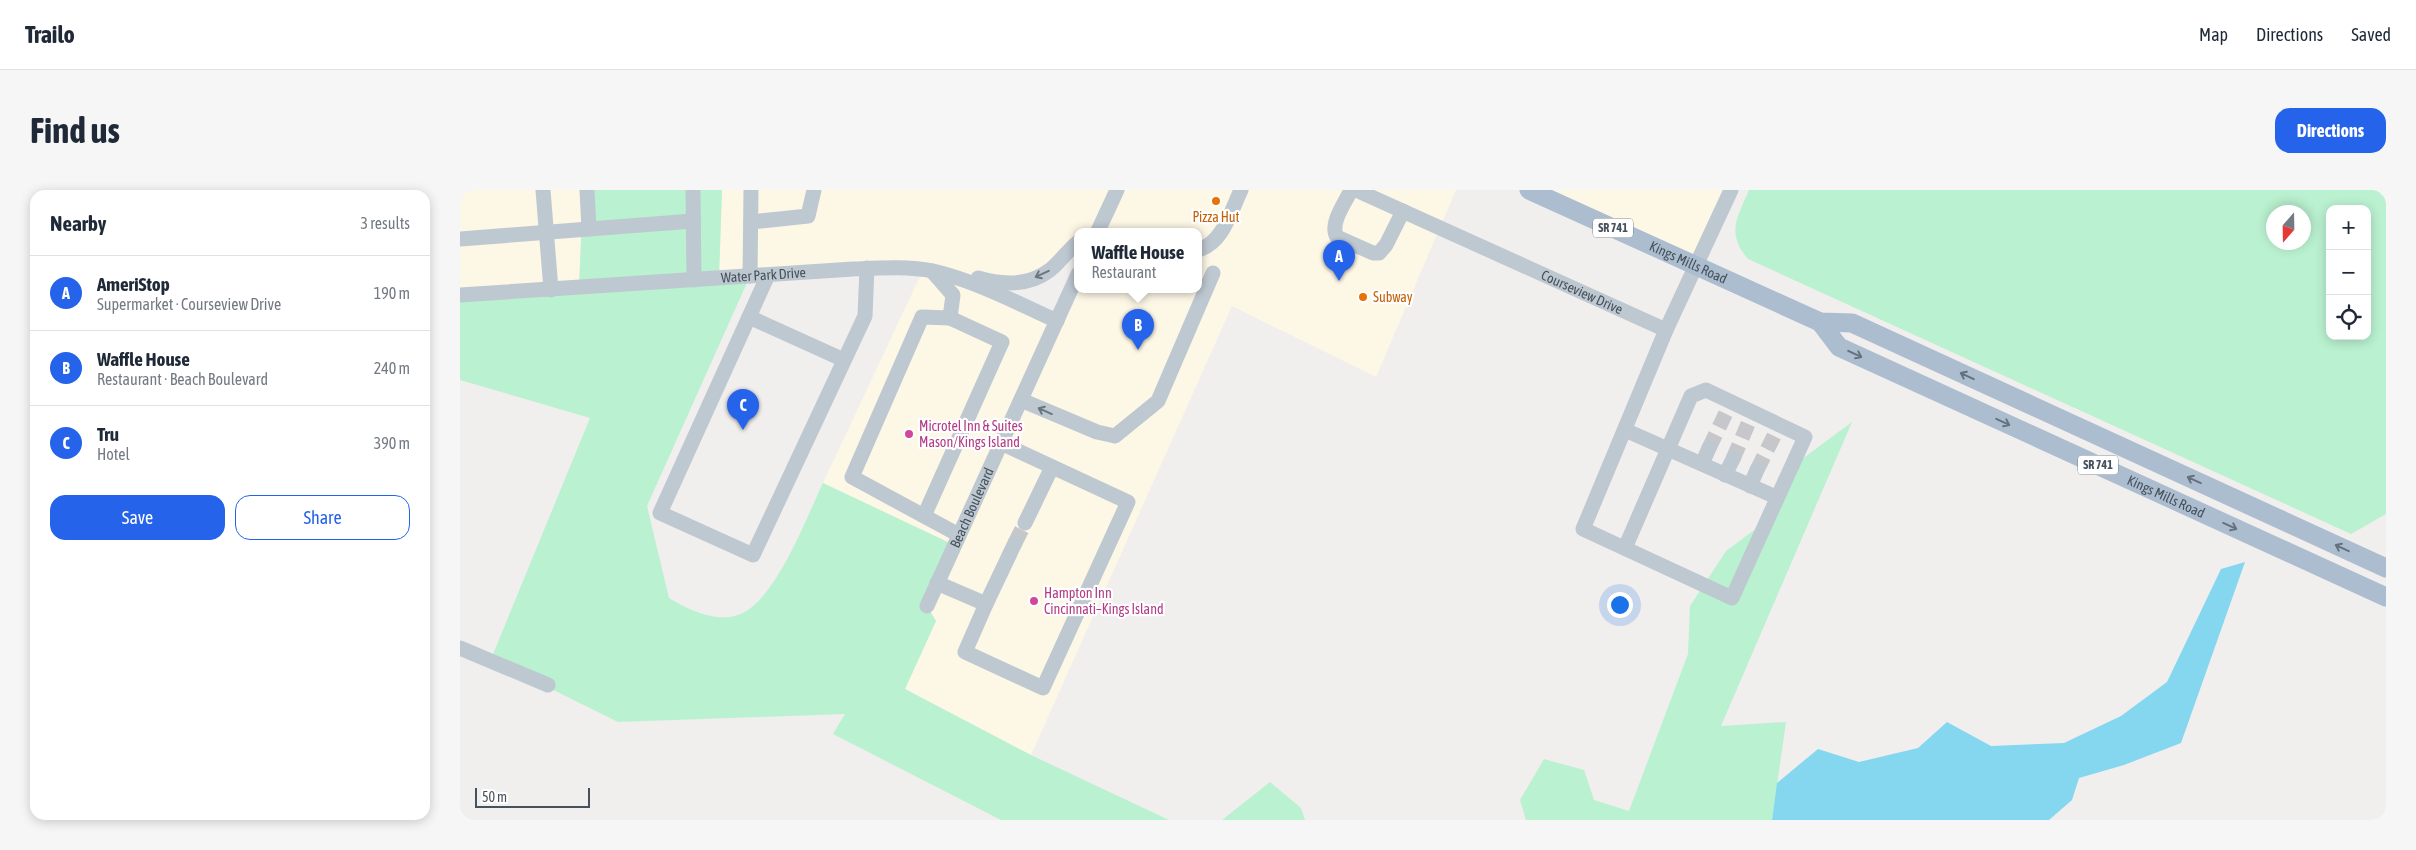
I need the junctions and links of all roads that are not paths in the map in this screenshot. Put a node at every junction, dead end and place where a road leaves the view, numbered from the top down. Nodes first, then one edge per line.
1 (543, 190) edge
2 (588, 190) edge
3 (693, 190) edge
4 (751, 190) edge
5 (814, 190) edge
6 (1116, 190) edge
7 (1241, 190) edge
8 (1356, 190) edge
9 (1529, 190) edge
10 (1731, 190) edge
11 (1403, 211) junction
12 (693, 222) junction
13 (751, 222) junction
14 (1099, 228) edge
15 (589, 229) junction
16 (546, 232) junction
17 (460, 239) edge
18 (1074, 246) edge
19 (1202, 248) edge
20 (1696, 266) junction
21 (867, 268) junction
22 (932, 271) junction
23 (1212, 273) dead end
24 (768, 275) junction
25 (750, 276) junction
26 (694, 280) junction
27 (1074, 283) edge
28 (552, 290) junction
29 (460, 295) edge
30 (749, 317) junction
31 (950, 318) junction
32 (1057, 321) junction
33 (1820, 322) junction
34 (1666, 330) junction
35 (844, 360) junction
36 (1021, 400) junction
37 (1625, 430) junction
38 (1001, 443) junction
39 (1668, 448) junction
40 (1709, 448) tunnel mouth
41 (1733, 459) tunnel mouth
42 (1702, 464) junction
43 (1052, 467) junction
44 (1757, 470) tunnel mouth
45 (1726, 475) junction
46 (1750, 486) junction
47 (1776, 497) junction
48 (924, 516) junction
49 (1025, 523) tunnel mouth
50 (959, 535) junction
51 (1015, 543) tunnel mouth
52 (1625, 548) junction
53 (2386, 568) edge
54 (937, 582) junction
55 (2386, 597) edge
56 (986, 604) junction
57 (926, 606) dead end
58 (460, 648) edge
59 (548, 685) dead end

1 - 16 street
2 - 15 street
3 - 12 street
4 - 13 street
5 - 13 street
6 - 14 street
7 - 19 street
8 - 11 street, Courseview Drive
8 - 11 street
9 - 20 main road, Kings Mills Road / SR 741
10 - 20 street
11 - 34 street, Courseview Drive
12 - 15 street
12 - 26 street
13 - 25 street
15 - 16 street
16 - 17 street
16 - 28 street
18 -> 22 street
20 - 33 main road, Kings Mills Road / SR 741
20 - 34 street
21 - 22 street, Water Park Drive
21 - 24 street, Water Park Drive
21 - 35 street
22 - 31 street
22 - 32 street, Water Park Drive
23 -> 36 street
24 - 25 street, Water Park Drive
24 - 30 street
25 - 26 street, Water Park Drive
26 - 28 street, Water Park Drive
27 - 32 street, Beach Boulevard
28 - 29 street, Water Park Drive
30 - 35 street
30 - 35 street
31 - 48 street
31 - 48 street
32 - 36 street, Beach Boulevard
53 -> 33 main road, Kings Mills Road / SR 741
33 -> 55 main road, Kings Mills Road / SR 741
34 - 37 street
36 - 38 street, Beach Boulevard
37 - 39 street
37 - 52 street
38 - 43 street
38 - 50 street, Beach Boulevard
39 - 42 street
39 - 47 street
39 - 52 street
40 - 42 street
41 - 45 street
42 - 45 street
43 - 49 street
43 - 56 street
44 - 46 street
45 - 46 street
46 - 47 street
47 - 52 street
48 - 50 street
50 - 54 street, Beach Boulevard
51 - 56 street
54 - 56 street
54 - 57 street, Beach Boulevard
58 - 59 street

